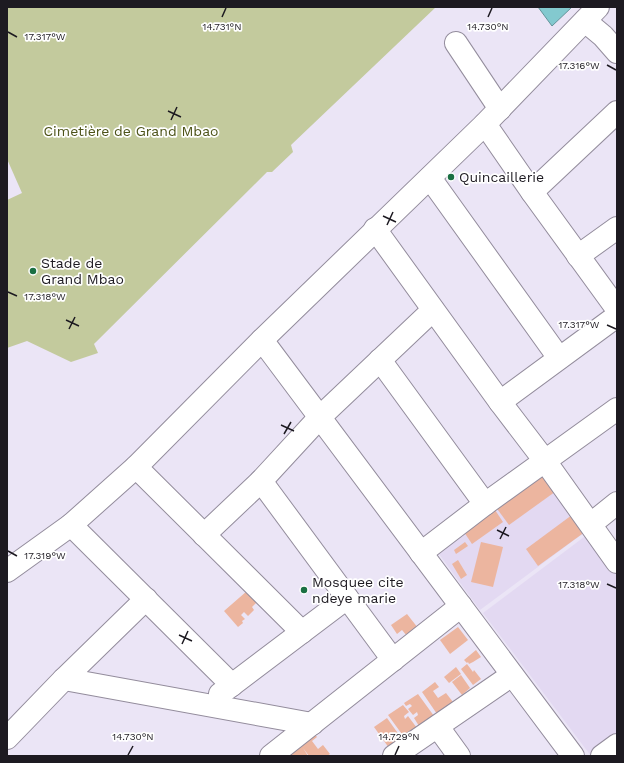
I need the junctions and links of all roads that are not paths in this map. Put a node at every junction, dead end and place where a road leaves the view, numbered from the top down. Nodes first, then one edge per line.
1 (592, 14) edge
2 (456, 43) dead end
3 (617, 52) edge
4 (617, 112) edge
5 (492, 116) junction
6 (430, 178) junction
7 (532, 192) junction
8 (617, 228) edge
9 (375, 229) junction
10 (578, 256) junction
11 (617, 309) edge
12 (433, 310) junction
13 (617, 316) edge
14 (262, 340) junction
15 (559, 358) junction
16 (380, 360) junction
17 (500, 402) junction
18 (617, 409) edge
19 (320, 417) junction
20 (545, 461) junction
21 (136, 467) junction
22 (261, 481) junction
23 (617, 503) edge
24 (485, 504) junction
25 (591, 524) junction
26 (71, 525) junction
27 (204, 535) junction
28 (421, 553) junction
29 (617, 562) edge
30 (7, 571) edge
31 (347, 598) junction
32 (146, 599) junction
33 (461, 606) junction
34 (302, 632) junction
35 (392, 660) junction
36 (512, 675) junction
37 (64, 679) junction
38 (232, 685) junction
39 (206, 705) junction
40 (312, 724) junction
41 (438, 727) junction
42 (7, 738) edge
43 (617, 745) edge
44 (271, 756) edge
45 (394, 756) edge
46 (458, 756) edge
47 (573, 756) edge
48 (602, 756) edge

1 - 3 street
1 - 5 street
2 - 5 street
4 - 7 street
5 - 6 street
5 - 7 street
6 - 9 street
6 - 15 street
7 - 10 street
8 - 10 street
9 - 12 street
9 - 14 street
10 - 11 street
12 - 16 street
12 - 17 street
13 - 15 street
14 - 19 street
14 - 21 street
15 - 17 street
16 - 19 street
16 - 24 street
17 - 20 street
18 - 20 street
19 - 22 street
19 - 28 street
20 - 24 street
20 - 25 street
21 - 26 street
21 - 27 street
22 - 27 street
22 - 31 street
23 - 25 street
24 - 28 street
25 - 29 street
26 - 30 street
26 - 32 street
27 - 34 street
28 - 33 street
31 - 34 street
31 - 35 street
32 - 37 street
32 - 38 street
33 - 35 street
33 - 36 street
34 - 38 street
35 - 40 street
36 - 41 street
36 - 47 street
37 - 39 street
37 - 42 street
38 - 39 street
39 - 40 street
40 - 44 street
41 - 45 street
41 - 46 street
43 - 48 street

